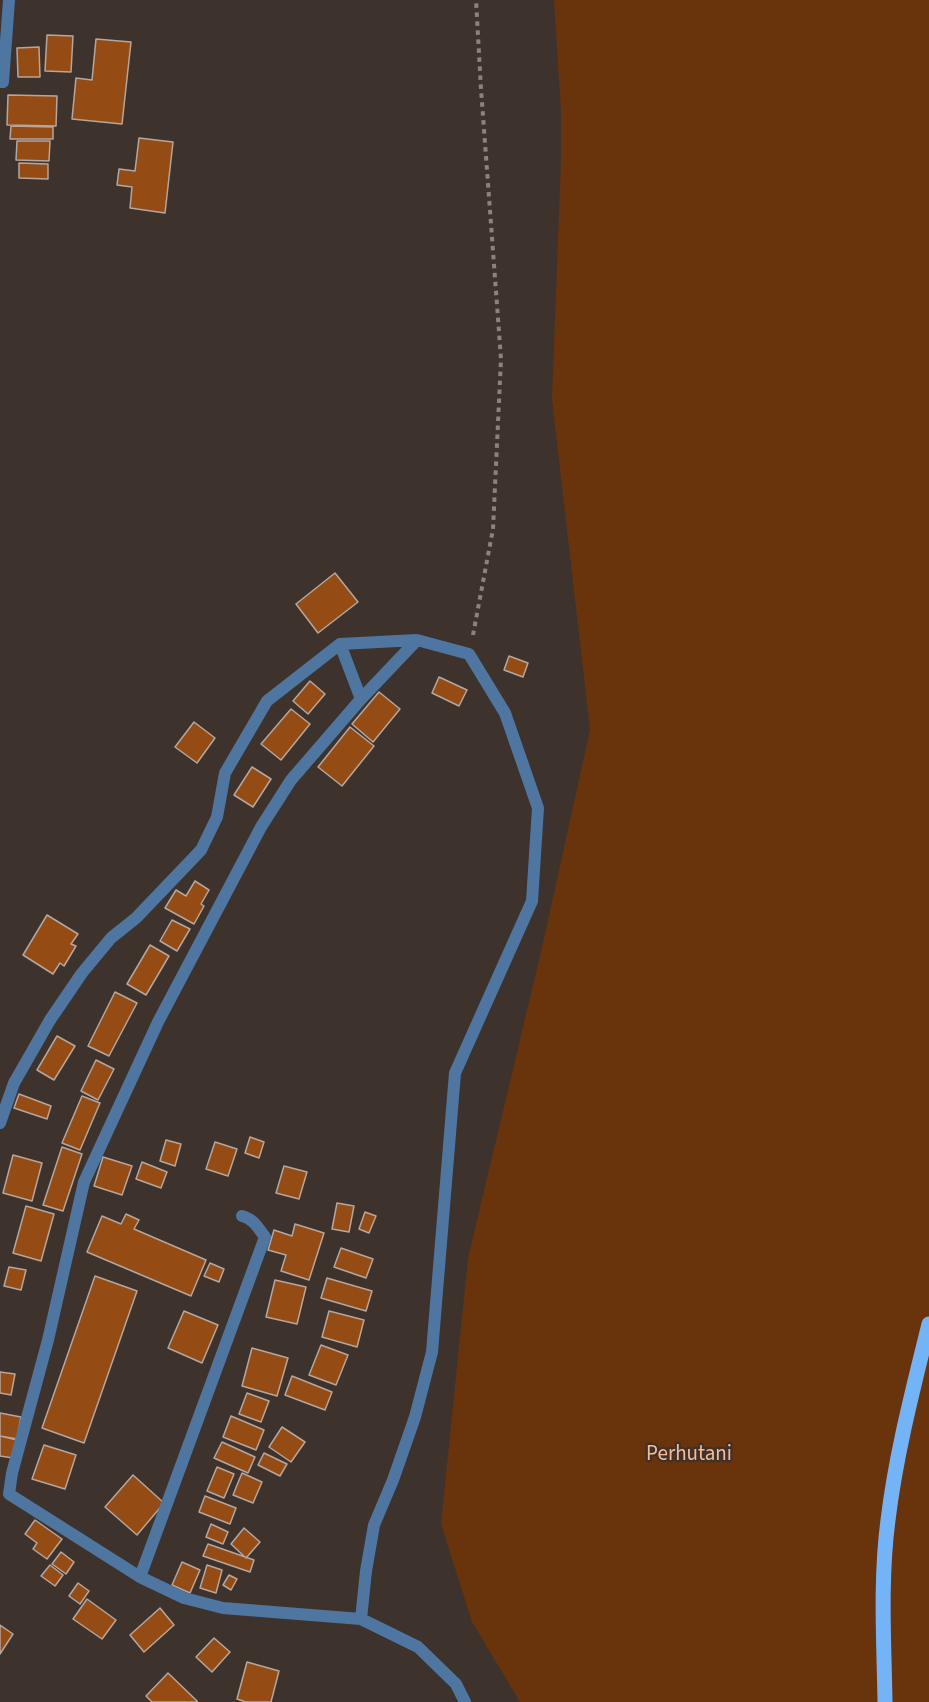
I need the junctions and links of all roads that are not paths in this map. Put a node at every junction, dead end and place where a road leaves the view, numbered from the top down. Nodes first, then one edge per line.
1 (9, 0) edge
2 (0, 82) edge
3 (417, 640) junction
4 (340, 644) junction
5 (361, 699) junction
6 (0, 1123) edge
7 (242, 1216) dead end
8 (929, 1324) edge
9 (5, 1495) edge
10 (140, 1577) junction
11 (361, 1619) junction
12 (465, 1702) edge
13 (885, 1702) edge

1 - 2 street
3 - 4 street
3 - 5 street
3 - 11 street
4 - 5 street
4 - 6 street
5 - 9 street
7 - 10 street
8 - 13 main road
9 - 10 street
10 - 11 street
11 - 12 street

